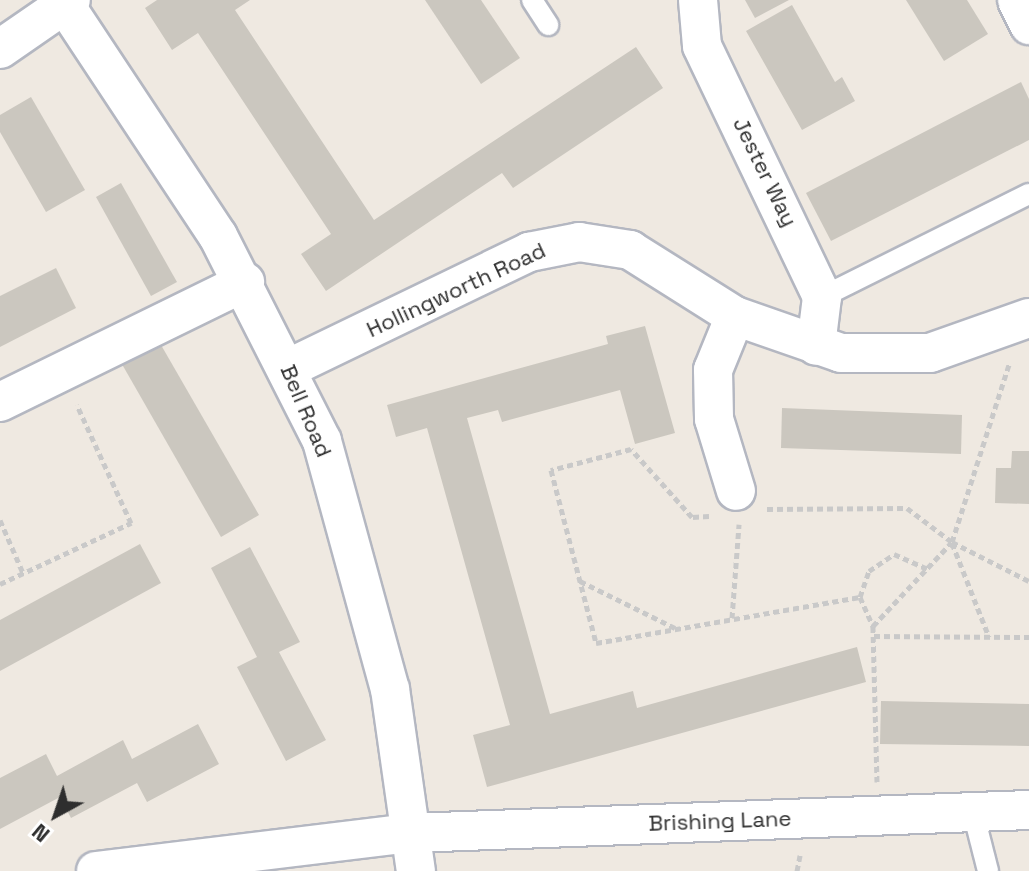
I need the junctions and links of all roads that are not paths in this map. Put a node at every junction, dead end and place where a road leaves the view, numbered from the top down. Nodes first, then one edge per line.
1 (532, 0) edge
2 (698, 0) edge
3 (1017, 0) edge
4 (68, 2) edge
5 (548, 25) dead end
6 (1029, 25) edge
7 (0, 49) edge
8 (1029, 194) edge
9 (245, 282) junction
10 (822, 297) junction
11 (735, 316) junction
12 (1026, 319) edge
13 (816, 346) junction
14 (289, 368) junction
15 (0, 402) edge
16 (738, 500) road end
17 (1029, 810) edge
18 (973, 812) junction
19 (411, 833) junction
20 (96, 871) edge
21 (416, 871) edge
22 (988, 871) edge

1 - 5 lane
2 - 10 street, Jester Way
3 - 6 street
4 - 7 street
4 - 9 street, Bell Road
8 - 10 lane
9 - 14 street, Bell Road
9 - 15 street
10 - 13 street
11 - 13 street, Hollingworth Road
11 - 14 street, Hollingworth Road
11 - 16 street
12 - 13 street, Hollingworth Road
14 - 19 street, Bell Road
17 - 18 street, Brishing Lane
18 - 19 street, Brishing Lane
18 - 22 lane
19 - 20 street, Brishing Lane
19 - 21 street, Bell Road

